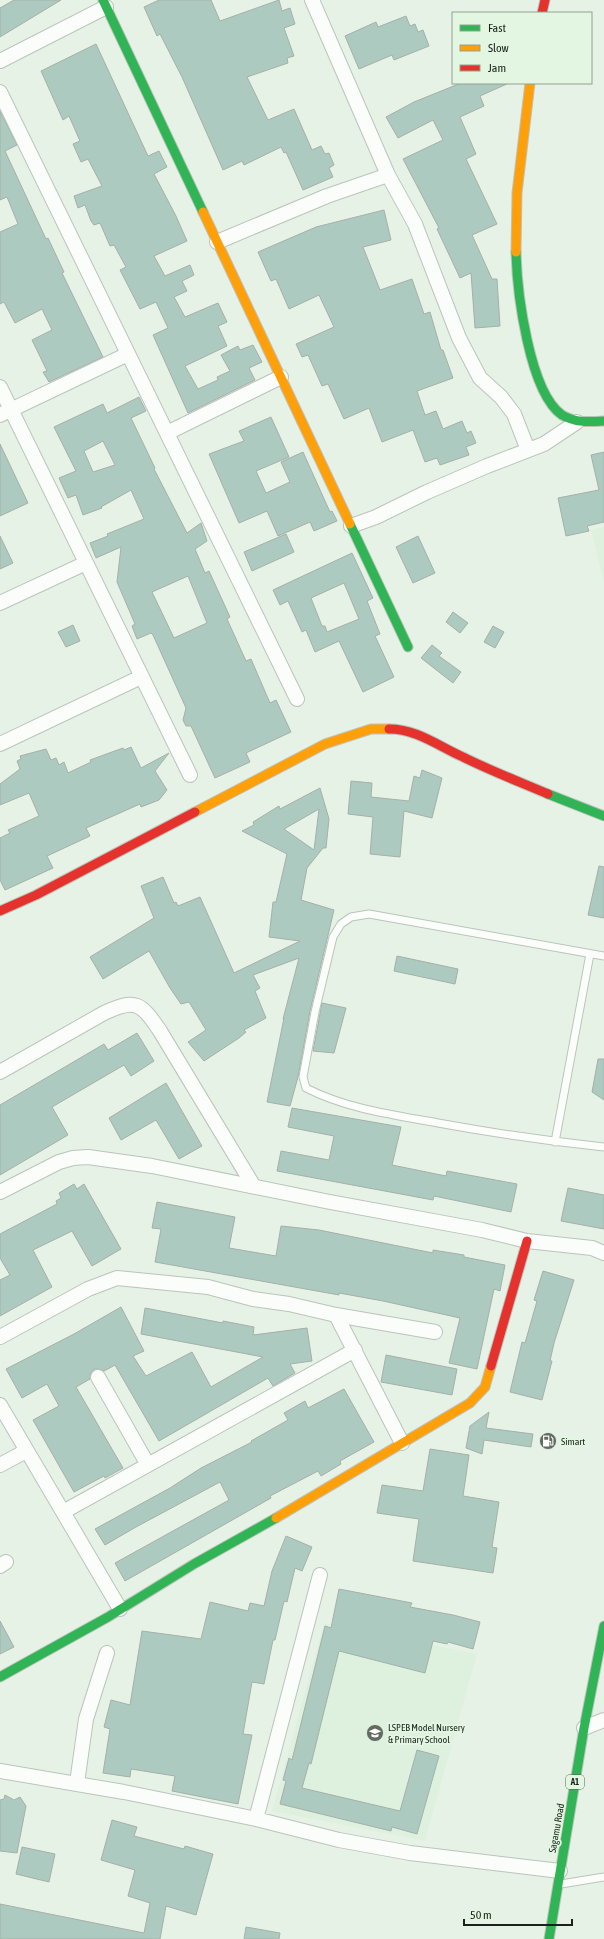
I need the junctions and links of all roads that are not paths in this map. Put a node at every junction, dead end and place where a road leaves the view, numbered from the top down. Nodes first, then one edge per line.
1 (312, 0) edge
2 (545, 0) edge
3 (104, 3) edge
4 (542, 12) edge
5 (0, 61) edge
6 (530, 84) edge
7 (0, 92) edge
8 (388, 175) junction
9 (217, 242) junction
10 (128, 354) junction
11 (281, 377) junction
12 (0, 387) edge
13 (5, 412) edge
14 (604, 421) edge
15 (576, 422) junction
16 (166, 433) junction
17 (528, 450) junction
18 (351, 526) junction
19 (86, 562) junction
20 (0, 603) edge
21 (408, 647) dead end
22 (141, 677) junction
23 (297, 699) dead end
24 (0, 744) edge
25 (190, 775) dead end
26 (604, 816) edge
27 (0, 911) edge
28 (590, 954) junction
29 (604, 956) edge
30 (0, 1072) edge
31 (555, 1142) junction
32 (604, 1147) edge
33 (253, 1186) junction
34 (0, 1192) edge
35 (527, 1241) junction
36 (604, 1253) edge
37 (336, 1315) junction
38 (435, 1332) dead end
39 (0, 1337) edge
40 (355, 1350) junction
41 (98, 1377) dead end
42 (0, 1405) edge
43 (402, 1443) junction
44 (26, 1450) junction
45 (0, 1465) edge
46 (148, 1465) junction
47 (63, 1512) junction
48 (320, 1575) dead end
49 (120, 1609) junction
50 (604, 1626) edge
51 (107, 1653) dead end
52 (0, 1677) edge
53 (604, 1720) edge
54 (584, 1728) junction
55 (0, 1771) edge
56 (77, 1783) junction
57 (256, 1819) junction
58 (604, 1877) edge
59 (559, 1878) junction
60 (549, 1939) edge

1 - 8 street
2 - 4 main road
3 - 5 street
3 - 9 main road
6 - 15 main road
7 - 10 street
8 - 9 street
8 - 17 street
9 - 11 main road
10 - 13 street
10 - 16 street
11 - 16 street
11 - 18 main road
12 - 13 street
13 - 19 street
14 - 15 main road
15 - 17 street
16 - 23 street
17 - 18 street
18 - 21 main road
19 - 20 street
19 - 22 street
22 - 24 street
22 - 25 street
26 - 27 main road
28 - 29 lane
28 - 31 lane
28 - 31 lane
30 - 33 street
31 - 32 lane
33 - 34 street
33 - 35 street
35 - 36 street
35 - 43 main road
37 - 38 street
37 - 39 street
37 - 40 street
40 - 43 street
40 - 46 street
41 - 46 street
42 - 44 street
43 - 49 main road
44 - 45 street
44 - 47 street
46 - 47 street
47 - 49 street
48 - 57 street
49 - 52 main road
50 - 54 main road, Sagamu Road / A1
51 - 56 street
53 - 54 street
54 - 59 main road, Sagamu Road / A1
55 - 56 street
56 - 57 street
57 - 59 street
58 - 59 lane
59 - 60 main road, Sagamu Road / A1

